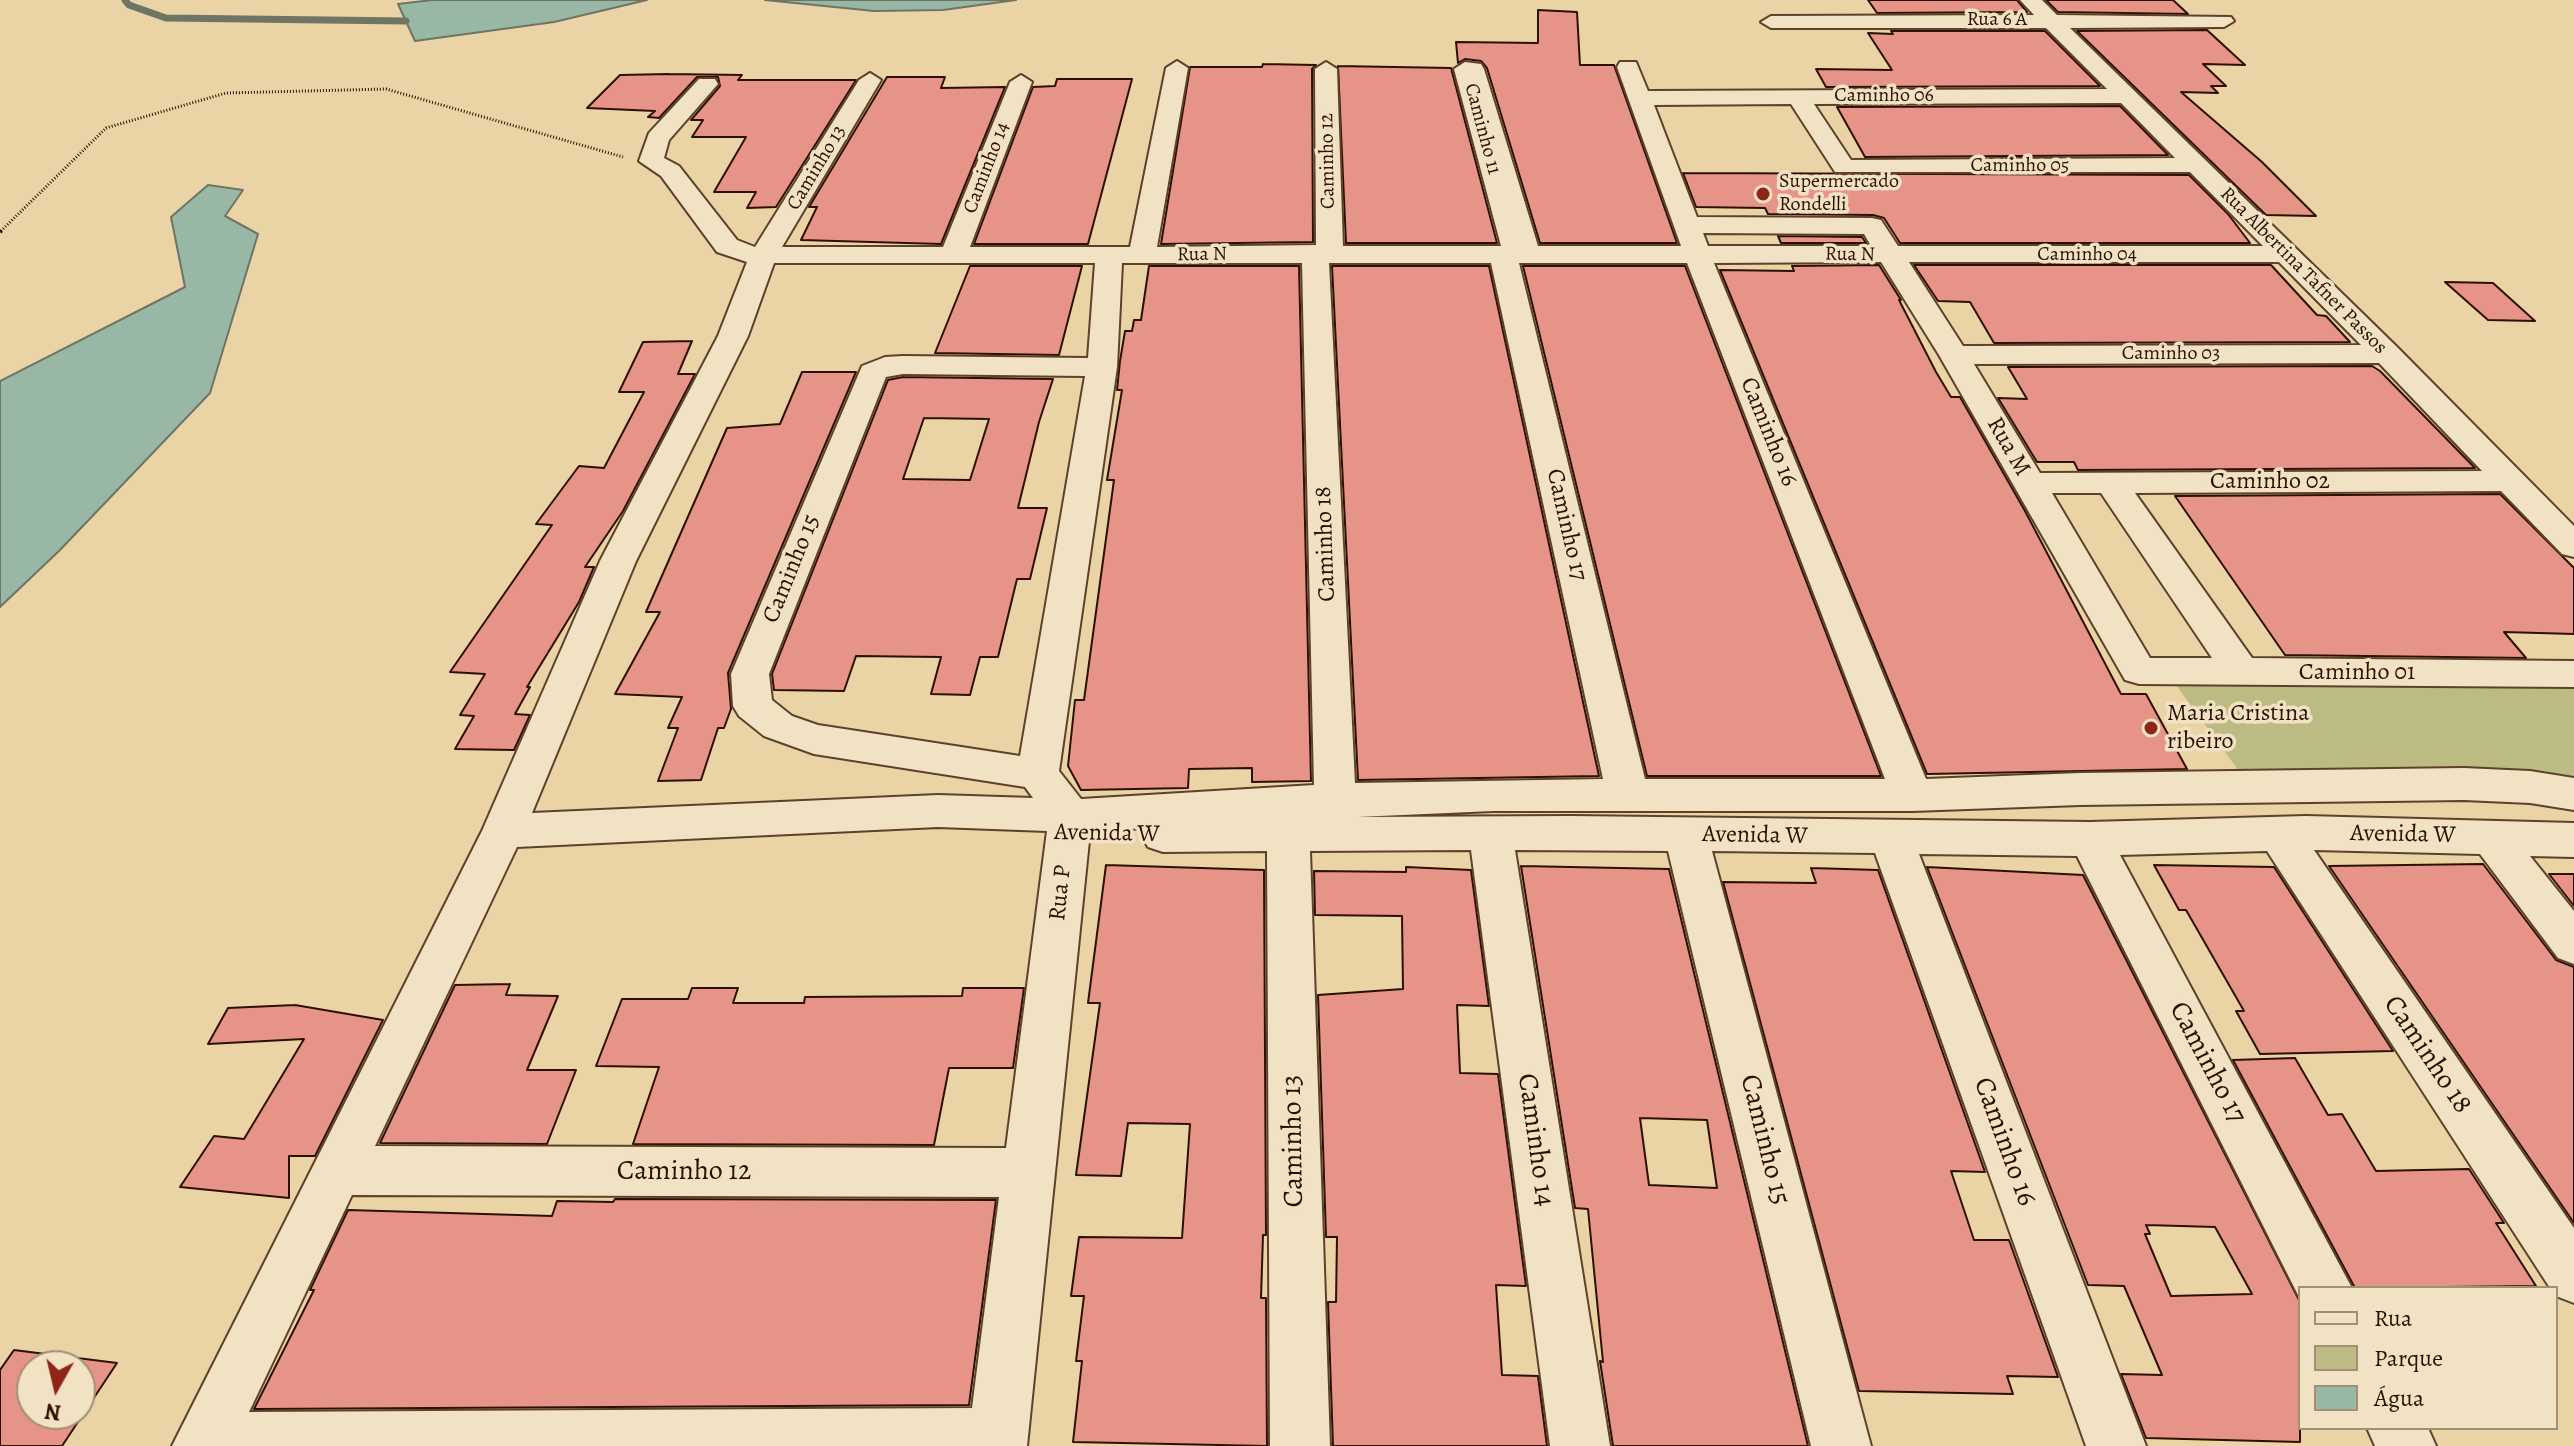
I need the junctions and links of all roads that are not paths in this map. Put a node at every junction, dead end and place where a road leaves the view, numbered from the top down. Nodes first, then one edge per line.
1 (2040, 10) edge
2 (2224, 21) dead end
3 (1771, 22) dead end
4 (1628, 67) dead end
5 (1177, 68) dead end
6 (1326, 69) dead end
7 (870, 80) dead end
8 (1021, 82) dead end
9 (707, 84) dead end
10 (1797, 96) junction
11 (2126, 96) junction
12 (1642, 98) junction
13 (2197, 165) junction
14 (1692, 239) junction
15 (1322, 253) junction
16 (1510, 253) junction
17 (954, 254) junction
18 (2283, 254) junction
19 (763, 256) junction
20 (1125, 256) junction
21 (1891, 256) junction
22 (2387, 354) junction
23 (1954, 355) junction
24 (1102, 367) junction
25 (2511, 481) junction
26 (2111, 482) junction
27 (2028, 483) junction
28 (2574, 546) edge
29 (2139, 671) joint
30 (2241, 672) junction
31 (2574, 674) edge
32 (1038, 774) junction
33 (2574, 794) edge
34 (1628, 796) junction
35 (1902, 816) junction
36 (1319, 823) junction
37 (1068, 827) junction
38 (503, 831) junction
39 (1491, 835) junction
40 (1686, 835) junction
41 (2280, 835) junction
42 (2491, 837) junction
43 (2090, 839) junction
44 (2574, 840) edge
45 (2574, 945) edge
46 (338, 1170) junction
47 (1031, 1173) junction
48 (2574, 1276) edge
49 (2323, 1286) edge
50 (997, 1442) edge
51 (203, 1444) edge
52 (1300, 1446) edge
53 (1580, 1446) edge
54 (1841, 1446) edge
55 (2116, 1446) edge

1 - 2 street, Rua 6 A
1 - 3 street, Rua 6 A
1 - 11 street, Rua Albertina Tafner Passos
4 - 12 street, Caminho 16
5 - 20 street
6 - 15 street, Caminho 12
7 - 19 street, Caminho 13
8 - 17 street, Caminho 14
9 - 19 street, Rua N
10 - 11 street, Caminho 06
10 - 12 street, Caminho 06
10 - 13 street, Caminho 05
11 - 13 street, Rua Albertina Tafner Passos
12 - 14 street, Caminho 16
13 - 18 street, Rua Albertina Tafner Passos
14 - 16 street, Rua N
14 - 21 street, Rua N
14 - 21 street, Rua M
14 - 35 street, Caminho 16
15 - 16 street, Rua N
15 - 20 street, Rua N
15 - 36 street, Caminho 18
16 - 16 street, Caminho 11
16 - 34 street, Caminho 17
17 - 19 street, Rua N
17 - 20 street, Rua N
18 - 21 street, Caminho 04
18 - 22 street, Rua Albertina Tafner Passos
19 - 38 street, Caminho 13
20 - 24 street
21 - 23 street, Rua M
22 - 23 street, Caminho 03
22 - 25 street, Rua Albertina Tafner Passos
23 - 27 street, Rua M
24 - 32 street
24 - 32 street, Caminho 15
25 - 26 street, Caminho 02
25 - 28 street, Rua Albertina Tafner Passos
26 - 27 street, Caminho 02
26 - 30 street
27 - 29 street, Rua M
29 - 30 street, Caminho 01
30 - 31 street, Caminho 01
32 - 37 street
33 - 35 street, Avenida W
34 - 35 street, Avenida W
34 - 36 street, Avenida W
35 - 40 street, Avenida W
35 - 43 street, Avenida W
35 - 55 street, Caminho 16
36 - 37 street, Avenida W
36 - 37 street, Avenida W
36 - 39 street, Avenida W
36 - 52 street, Caminho 13
37 - 38 street, Avenida W
37 - 47 street, Rua P
38 - 46 street, Caminho 13
39 - 40 street, Avenida W
39 - 53 street, Caminho 14
40 - 54 street, Caminho 15
41 - 42 street, Avenida W
41 - 43 street, Avenida W
41 - 48 street, Caminho 18
42 - 44 street, Avenida W
42 - 45 street
43 - 49 street, Caminho 17
46 - 47 street, Caminho 12
46 - 51 street, Caminho 13
47 - 50 street, Rua P
50 - 51 street

